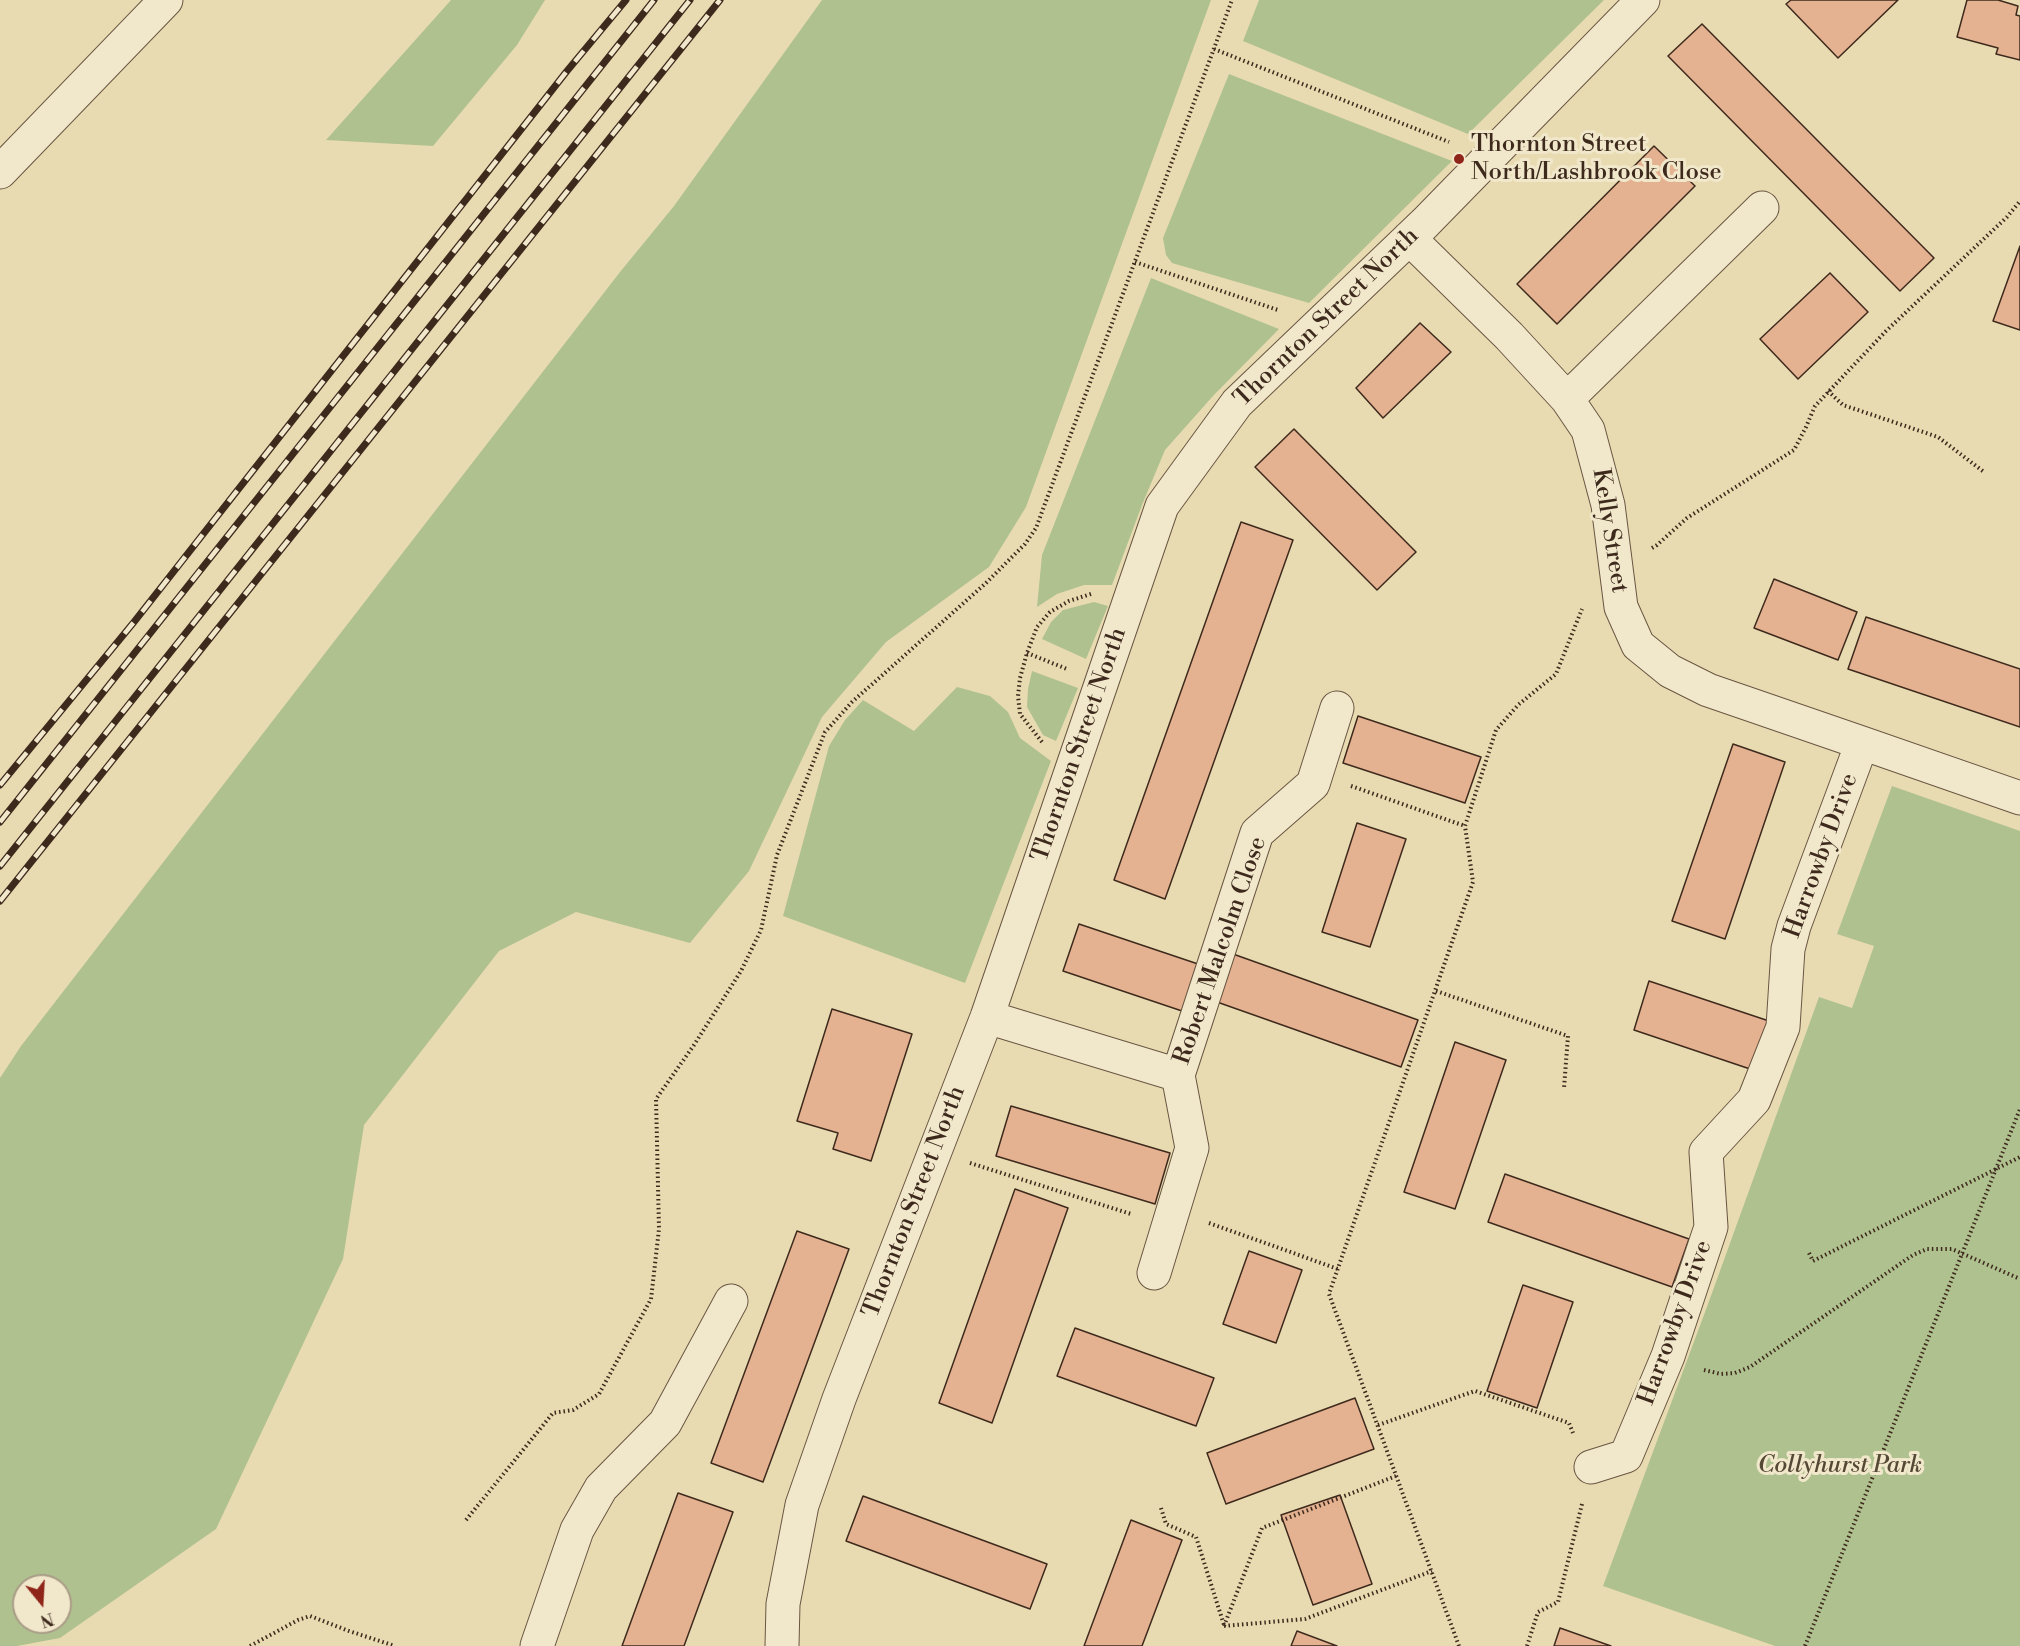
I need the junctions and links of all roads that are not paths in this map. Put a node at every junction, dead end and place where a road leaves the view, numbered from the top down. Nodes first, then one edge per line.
1 (166, 0) edge
2 (1643, 0) edge
3 (0, 172) edge
4 (1762, 208) dead end
5 (1409, 238) junction
6 (1567, 399) junction
7 (1338, 708) dead end
8 (1862, 743) junction
9 (2020, 798) edge
10 (987, 1017) junction
11 (1178, 1075) junction
12 (1154, 1273) dead end
13 (731, 1301) dead end
14 (1591, 1467) road end
15 (537, 1646) edge
16 (782, 1646) edge

1 - 3 street
2 - 5 street, Thornton Street North
4 - 6 street
5 - 6 street, Kelly Street
5 - 10 street, Thornton Street North
6 - 8 street, Kelly Street
7 - 11 street, Robert Malcolm Close
8 - 9 street, Harrowby Drive
8 - 14 street, Harrowby Drive
10 - 11 street, Robert Malcolm Close
10 - 16 street, Thornton Street North
11 - 12 street, Robert Malcolm Close
13 - 15 street

